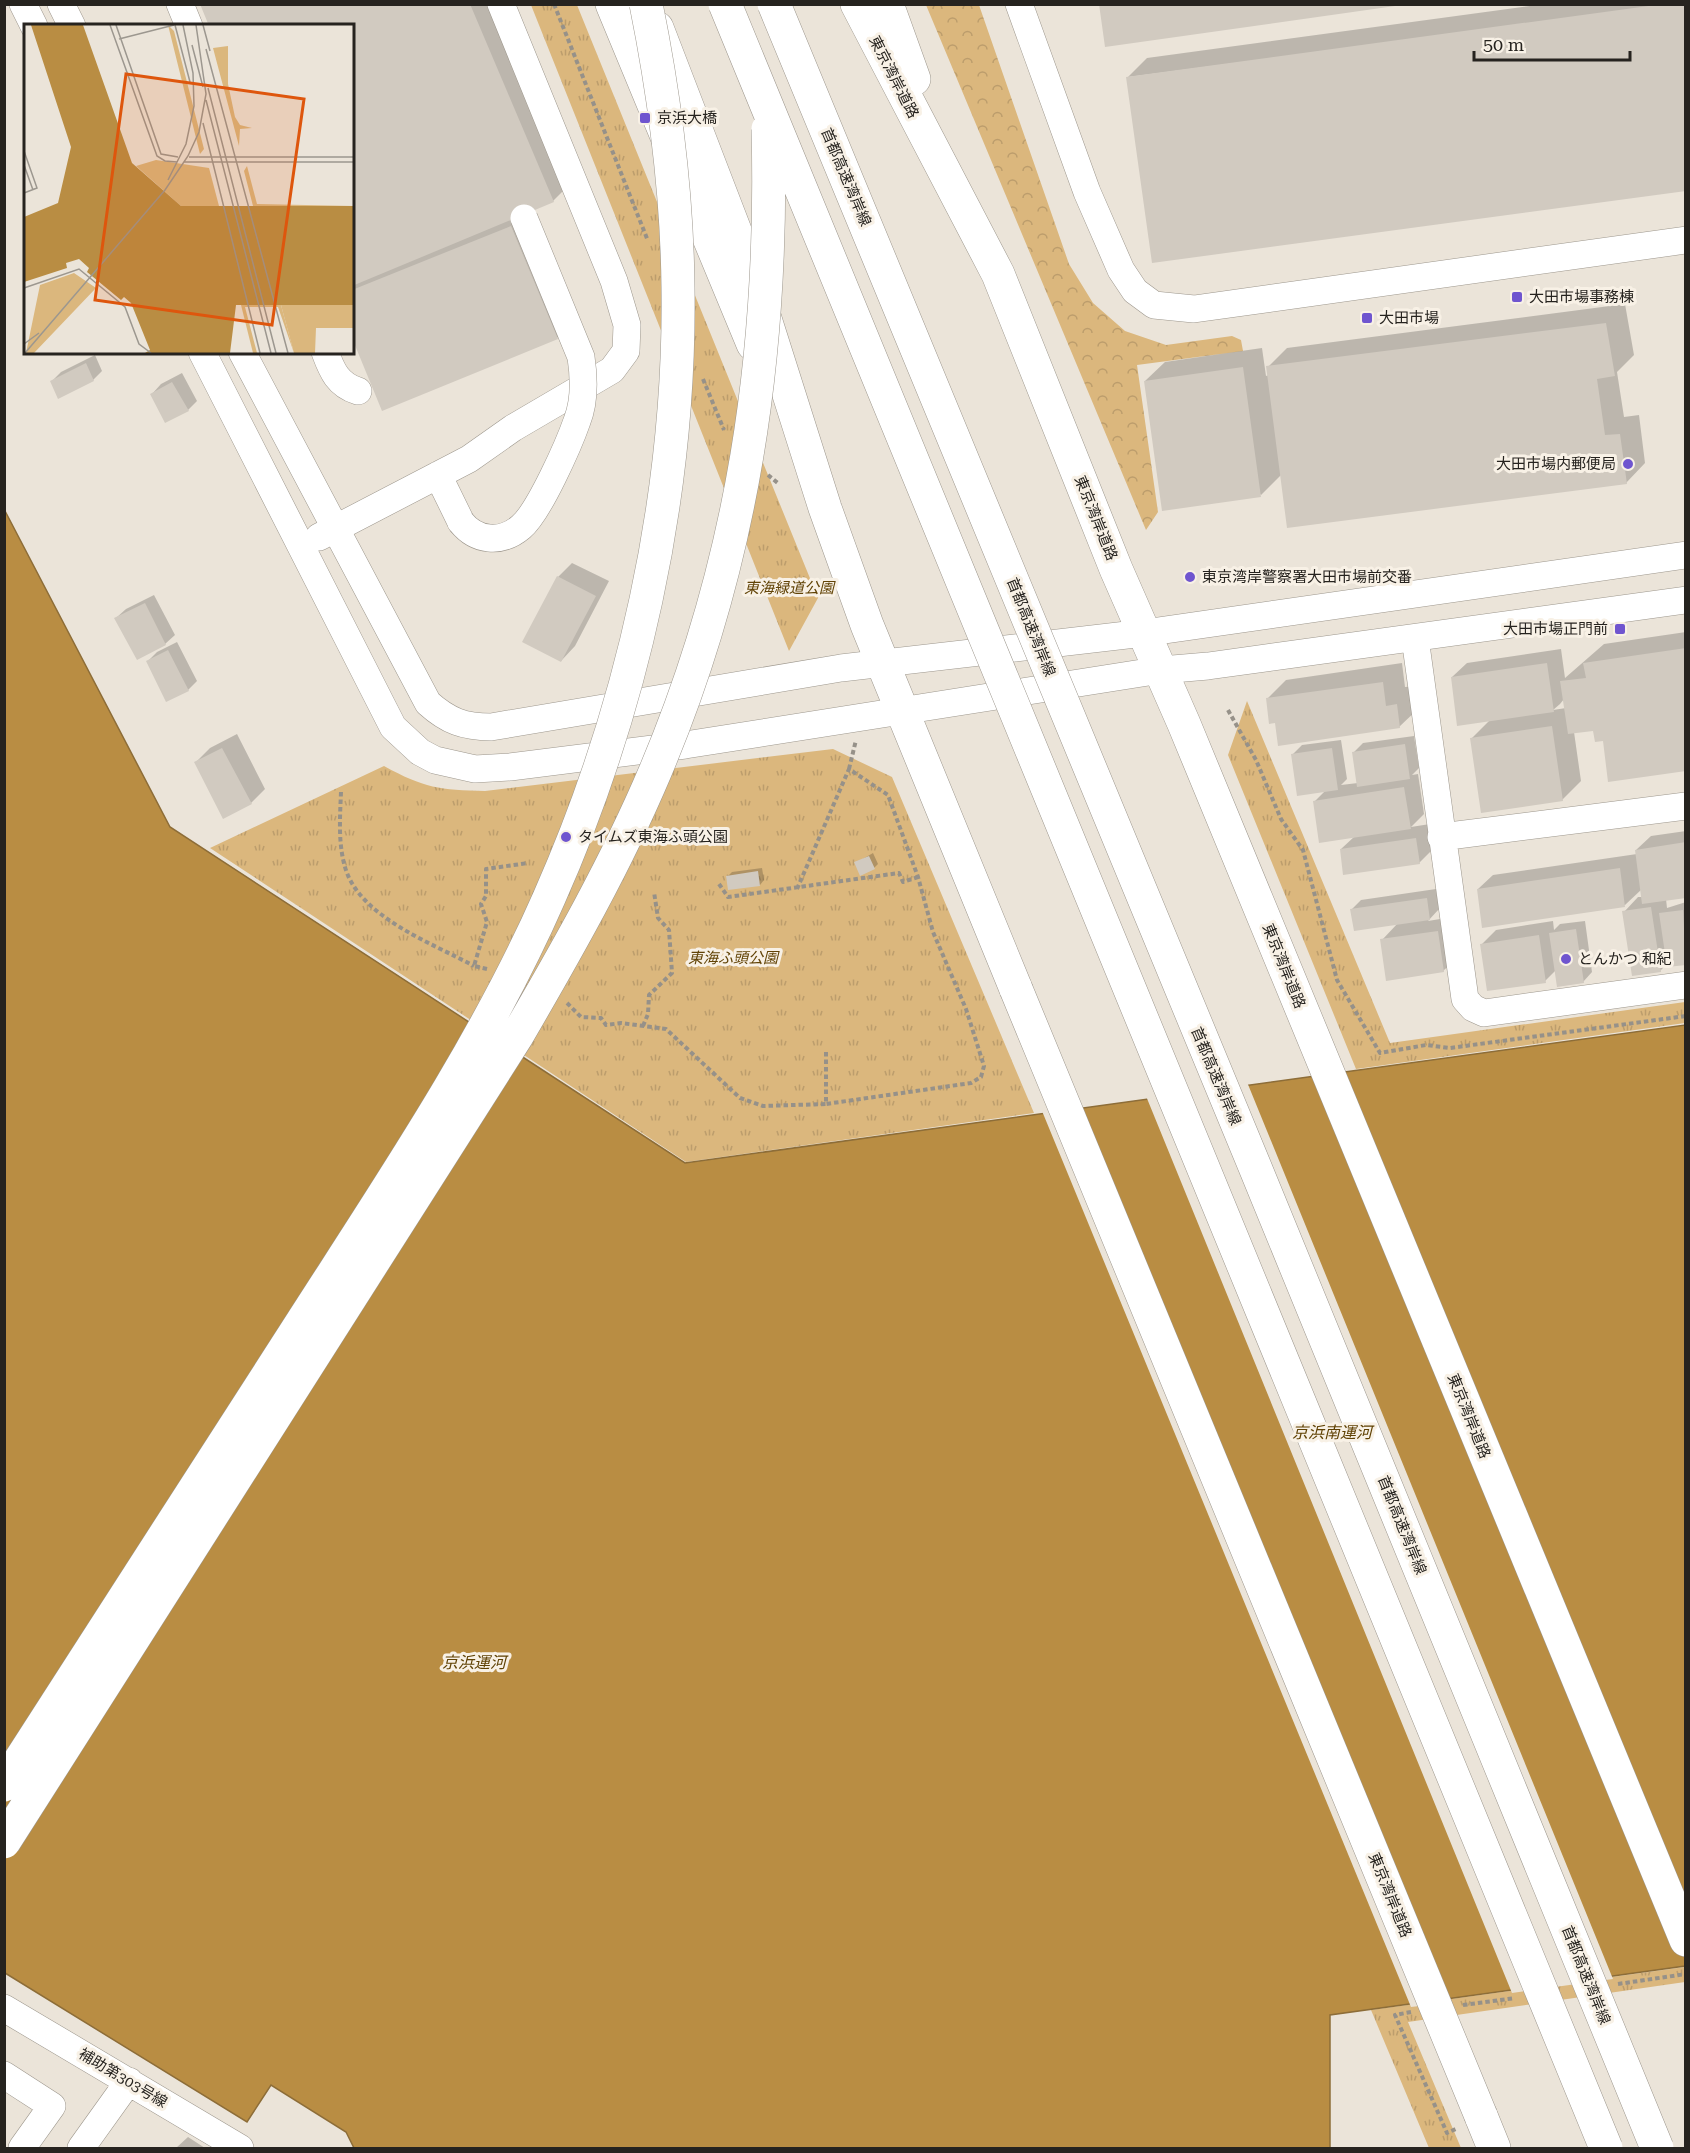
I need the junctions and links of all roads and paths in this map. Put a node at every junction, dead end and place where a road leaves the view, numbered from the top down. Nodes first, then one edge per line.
1 (23, 4) edge
2 (61, 4) edge
3 (180, 4) edge
4 (501, 4) edge
5 (612, 4) edge
6 (647, 4) edge
7 (725, 4) edge
8 (757, 4) edge
9 (774, 4) edge
10 (857, 4) edge
11 (887, 4) edge
12 (1018, 4) edge
13 (33, 24) edge
14 (71, 24) edge
15 (188, 24) edge
16 (949, 183) junction
17 (524, 218) dead end
18 (1686, 240) edge
19 (203, 354) edge
20 (243, 354) edge
21 (326, 354) edge
22 (358, 391) dead end
23 (438, 475) junction
24 (825, 508) junction
25 (334, 530) junction
26 (299, 547) junction
27 (1686, 555) edge
28 (1686, 600) edge
29 (1144, 633) junction
30 (1415, 638) junction
31 (881, 663) junction
32 (1161, 670) junction
33 (1228, 710) dead end
34 (902, 711) junction
35 (856, 740) dead end
36 (849, 769) junction
37 (341, 792) dead end
38 (1686, 806) edge
39 (1442, 837) junction
40 (528, 863) dead end
41 (918, 877) junction
42 (719, 884) dead end
43 (796, 889) junction
44 (654, 892) dead end
45 (474, 966) junction
46 (494, 972) dead end
47 (1686, 985) edge
48 (561, 997) dead end
49 (1686, 1016) edge
50 (643, 1026) junction
51 (826, 1052) dead end
52 (826, 1104) junction
53 (4, 1785) edge
54 (4, 1842) edge
55 (1686, 1940) edge
56 (1686, 1974) edge
57 (1616, 1984) dead end
58 (1523, 1997) dead end
59 (1454, 2006) dead end
60 (4, 2008) edge
61 (1419, 2011) dead end
62 (4, 2075) edge
63 (129, 2081) junction
64 (1473, 2120) junction
65 (22, 2148) edge
66 (81, 2148) edge
67 (240, 2148) edge
68 (1494, 2148) edge
69 (1606, 2148) edge
70 (1657, 2148) edge

1 - 13 street
2 - 14 street
3 - 15 street
4 - 23 street
5 - 24 highway, 東京湾岸道路
6 - 24 highway, 東京湾岸道路
6 - 53 highway, bridge
7 - 69 highway, bridge
8 - 54 highway, bridge
9 - 70 highway, 首都高速湾岸線, bridge
10 - 16 highway, 東京湾岸道路
11 - 16 highway
12 - 18 street
16 - 29 highway, 東京湾岸道路
17 - 23 street, bridge
19 - 26 street
20 - 25 street
21 - 22 street
23 - 25 street
24 - 31 highway, 東京湾岸道路
25 - 26 street
25 - 31 street
26 - 34 street
27 - 29 street
28 - 30 street
29 - 31 street
29 - 32 highway, 東京湾岸道路
30 - 32 street
30 - 39 street
31 - 34 highway, 東京湾岸道路
32 - 34 street
32 - 55 highway, 東京湾岸道路
33 - 49 path
34 - 64 highway, 東京湾岸道路, bridge
35 - 36 path
36 - 41 path
36 - 43 path
37 - 45 path
38 - 39 street
39 - 47 street
40 - 45 path
41 - 43 path
41 - 52 path
42 - 43 path
44 - 50 path
45 - 46 path
48 - 50 path
50 - 52 path
51 - 52 path
56 - 57 path
58 - 59 path
60 - 63 street, 補助第303号線
61 - 64 path
62 - 65 street
63 - 66 street
63 - 67 street, 補助第303号線
64 - 68 highway, 東京湾岸道路

